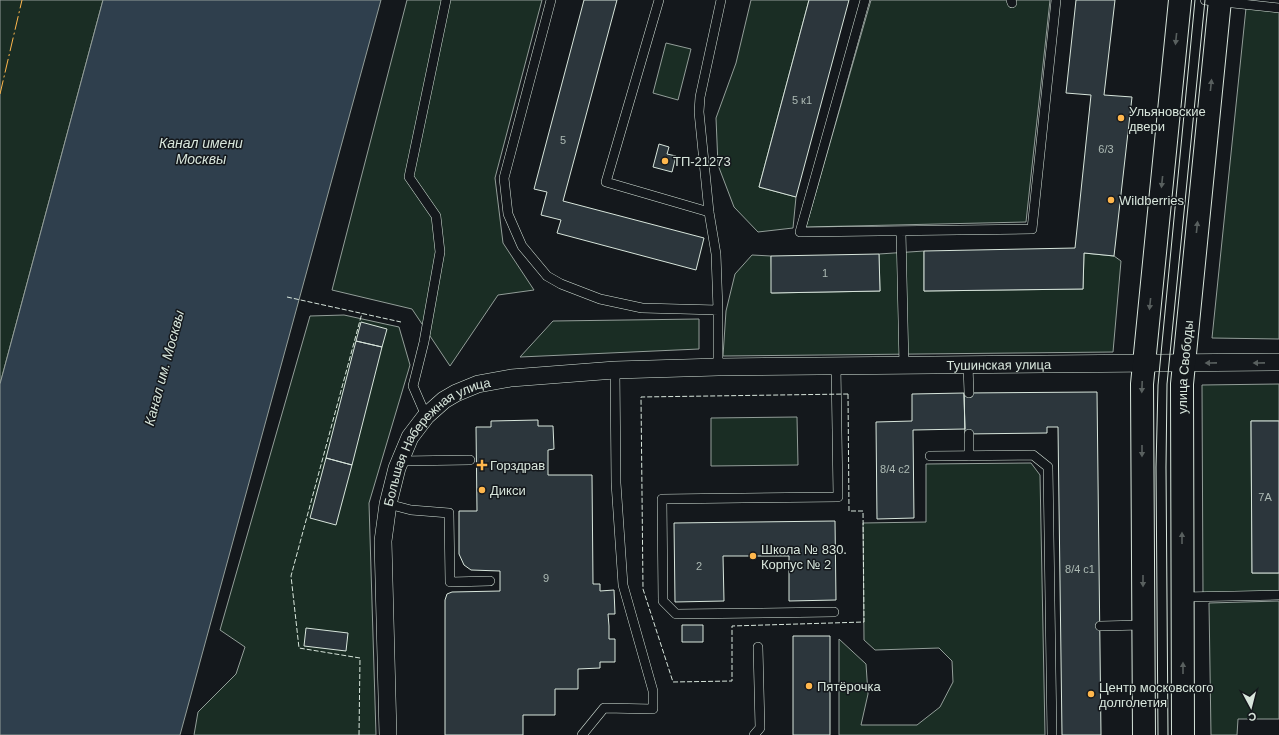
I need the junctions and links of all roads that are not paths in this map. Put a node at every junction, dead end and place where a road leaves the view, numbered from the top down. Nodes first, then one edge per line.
1 (446, 0) edge
2 (551, 0) edge
3 (659, 0) edge
4 (721, 0) edge
5 (864, 0) edge
6 (1056, 0) edge
7 (1180, 0) edge
8 (1215, 1) edge
9 (1279, 8) edge
10 (709, 212) junction
11 (901, 231) junction
12 (718, 310) junction
13 (1279, 362) edge
14 (1144, 363) junction
15 (1183, 363) junction
16 (968, 365) junction
17 (836, 366) junction
18 (904, 366) junction
19 (718, 367) junction
20 (615, 370) junction
21 (969, 393) dead end
22 (426, 416) junction
23 (969, 434) dead end
24 (930, 456) dead end
25 (969, 456) junction
26 (470, 460) dead end
27 (400, 462) junction
28 (388, 504) junction
29 (490, 580) dead end
30 (1279, 595) edge
31 (1182, 597) junction
32 (834, 612) dead end
33 (1143, 625) junction
34 (1100, 626) dead end
35 (1050, 627) junction
36 (1060, 627) dead end
37 (758, 647) dead end
38 (388, 735) edge
39 (582, 735) edge
40 (754, 735) edge
41 (1052, 735) edge
42 (1144, 735) edge
43 (1183, 735) edge

1 - 22 lane
2 - 12 lane
3 - 10 lane
4 - 10 lane
5 - 11 lane
6 - 11 lane
7 -> 14 main road
8 - 9 lane
15 -> 8 main road, улица Свободы
10 - 12 lane
11 - 18 lane
12 - 19 lane
13 -> 15 street, Тушинская улица
14 - 15 street, Тушинская улица
14 - 16 street, Тушинская улица
14 -> 33 main road
31 -> 15 main road, улица Свободы
16 - 18 street, Тушинская улица
16 - 21 lane
17 - 18 street, Тушинская улица
17 - 19 street, Тушинская улица
17 - 32 lane
19 - 20 street, Большая Набережная улица
20 - 22 street, Большая Набережная улица
20 - 39 lane
22 - 27 street, Большая Набережная улица
23 - 25 lane
24 - 25 lane
25 - 35 lane
26 - 27 lane
27 - 28 street, Большая Набережная улица
28 - 29 lane
28 - 38 street, Большая Набережная улица
30 - 31 lane
43 -> 31 main road, улица Свободы
33 - 34 lane
33 - 42 main road
35 - 36 lane
35 - 41 lane
37 - 40 lane

